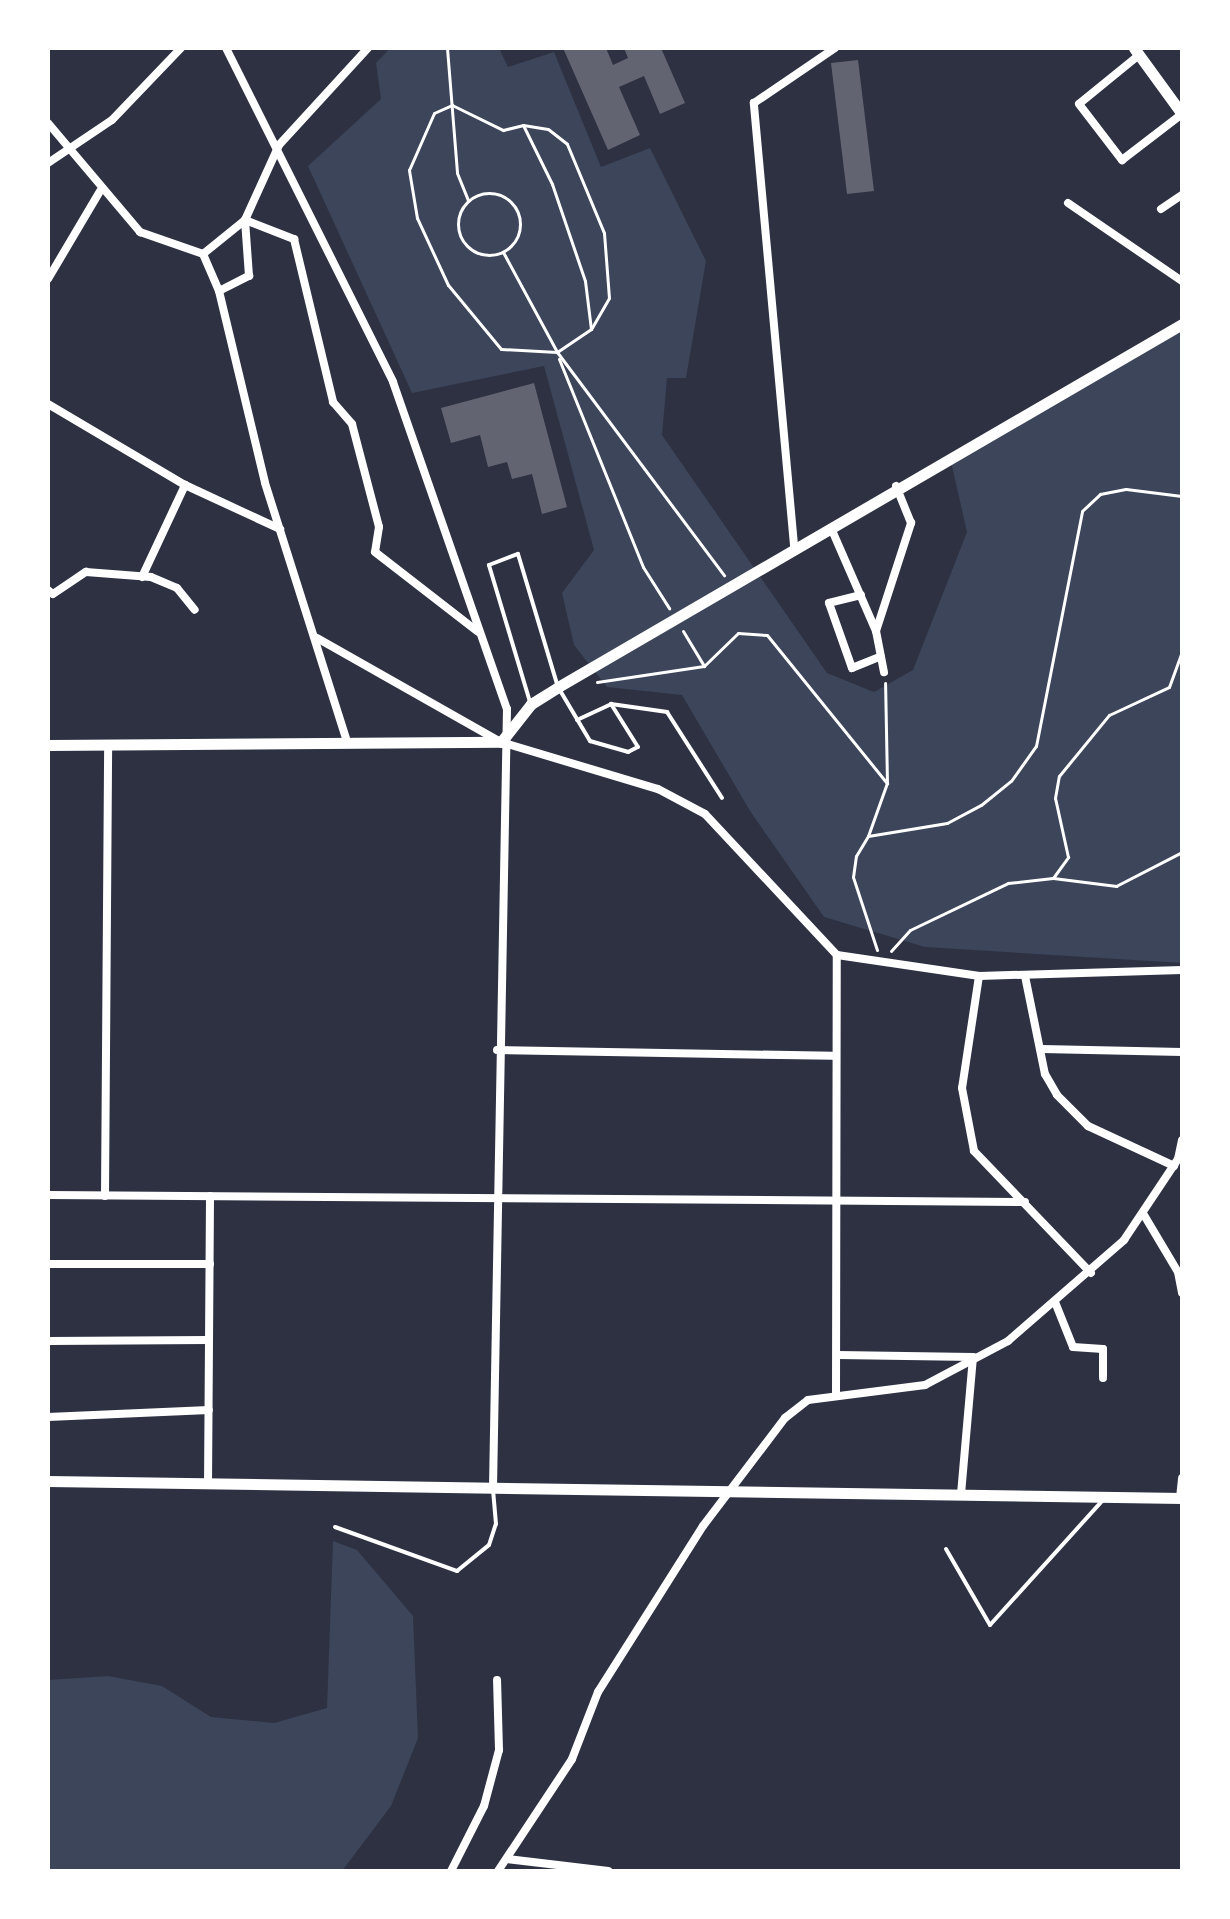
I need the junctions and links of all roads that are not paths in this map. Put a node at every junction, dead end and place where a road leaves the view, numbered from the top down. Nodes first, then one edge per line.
1 (181, 48) edge
2 (226, 48) edge
3 (368, 48) edge
4 (835, 48) edge
5 (1136, 51) edge
6 (1182, 114) edge
7 (48, 123) edge
8 (279, 145) junction
9 (70, 154) junction
10 (48, 163) edge
11 (100, 191) junction
12 (1182, 195) edge
13 (1068, 203) dead end
14 (1161, 209) dead end
15 (245, 220) junction
16 (203, 254) junction
17 (48, 279) edge
18 (1182, 281) edge
19 (219, 291) junction
20 (1182, 324) edge
21 (48, 404) edge
22 (185, 485) junction
23 (896, 486) junction
24 (831, 528) junction
25 (280, 529) junction
26 (794, 545) junction
27 (142, 577) junction
28 (48, 590) edge
29 (861, 595) junction
30 (195, 610) dead end
31 (876, 631) junction
32 (478, 632) junction
33 (317, 638) junction
34 (881, 656) junction
35 (884, 672) road end
36 (558, 687) junction
37 (531, 704) junction
38 (611, 704) junction
39 (577, 720) junction
40 (346, 738) junction
41 (501, 742) junction
42 (48, 745) edge
43 (108, 746) junction
44 (722, 798) dead end
45 (837, 955) junction
46 (1182, 970) edge
47 (979, 976) junction
48 (1025, 976) junction
49 (1042, 1049) junction
50 (497, 1050) junction
51 (1182, 1052) edge
52 (833, 1056) junction
53 (1182, 1140) edge
54 (1174, 1166) junction
55 (48, 1195) edge
56 (105, 1196) junction
57 (210, 1196) junction
58 (494, 1196) junction
59 (833, 1198) junction
60 (1025, 1202) junction
61 (1144, 1215) junction
62 (48, 1264) edge
63 (210, 1264) junction
64 (1091, 1273) junction
65 (1182, 1293) edge
66 (1055, 1302) junction
67 (208, 1340) junction
68 (48, 1341) edge
69 (838, 1355) junction
70 (973, 1357) junction
71 (1103, 1378) dead end
72 (836, 1394) junction
73 (209, 1410) junction
74 (48, 1417) edge
75 (1182, 1478) edge
76 (48, 1481) edge
77 (208, 1486) junction
78 (493, 1487) junction
79 (961, 1494) junction
80 (734, 1495) junction
81 (1106, 1497) junction
82 (1181, 1498) edge
83 (335, 1527) dead end
84 (946, 1549) dead end
85 (497, 1680) dead end
86 (507, 1859) junction
87 (451, 1871) edge
88 (498, 1871) edge
89 (608, 1871) edge

1 - 9 street
2 - 8 street
3 - 8 street
4 - 26 street
5 - 6 street
5 - 6 street
7 - 9 street
8 - 15 street
8 - 32 street
9 - 10 street
9 - 11 street
11 - 16 street
11 - 17 street
12 - 14 street
13 - 18 street
15 - 16 street
15 - 19 street
15 - 32 street
16 - 19 street
19 - 25 street
20 - 23 street
21 - 22 street
22 - 25 street
22 - 27 street
23 - 24 street
23 - 31 street
24 - 26 street
24 - 29 street
25 - 33 street
26 - 36 street
27 - 28 street
27 - 30 street
29 - 31 street
29 - 34 street
31 - 34 street
32 - 41 street
33 - 40 street
33 - 41 street
34 - 35 street
36 - 37 street
36 - 37 lane
36 - 39 lane
37 - 41 street
38 - 39 lane
38 - 39 lane
38 - 44 lane
40 - 41 street
40 - 43 street
41 - 45 street
41 - 50 street
42 - 43 street
43 - 56 street
45 - 47 street
45 - 52 street
46 - 48 street
47 - 48 street
47 - 60 street
48 - 49 street
49 - 51 street
49 - 54 street
50 - 52 street
50 - 58 street
52 - 59 street
53 - 54 street
54 - 61 street
55 - 56 street
56 - 57 street
57 - 58 street
57 - 63 street
58 - 59 street
58 - 78 street
59 - 60 street
59 - 69 street
60 - 64 street
61 - 64 street
61 - 65 street
62 - 63 street
63 - 67 street
64 - 66 street
66 - 70 street
66 - 71 street
67 - 68 street
67 - 73 street
69 - 70 street
69 - 72 street
70 - 72 street
70 - 79 street
72 - 80 street
73 - 74 street
73 - 77 street
75 - 82 street
76 - 77 street
77 - 78 street
78 - 80 street
78 - 83 lane
79 - 80 street
79 - 81 street
80 - 86 street
81 - 82 street
81 - 84 lane
85 - 87 street
86 - 88 street
86 - 89 street

